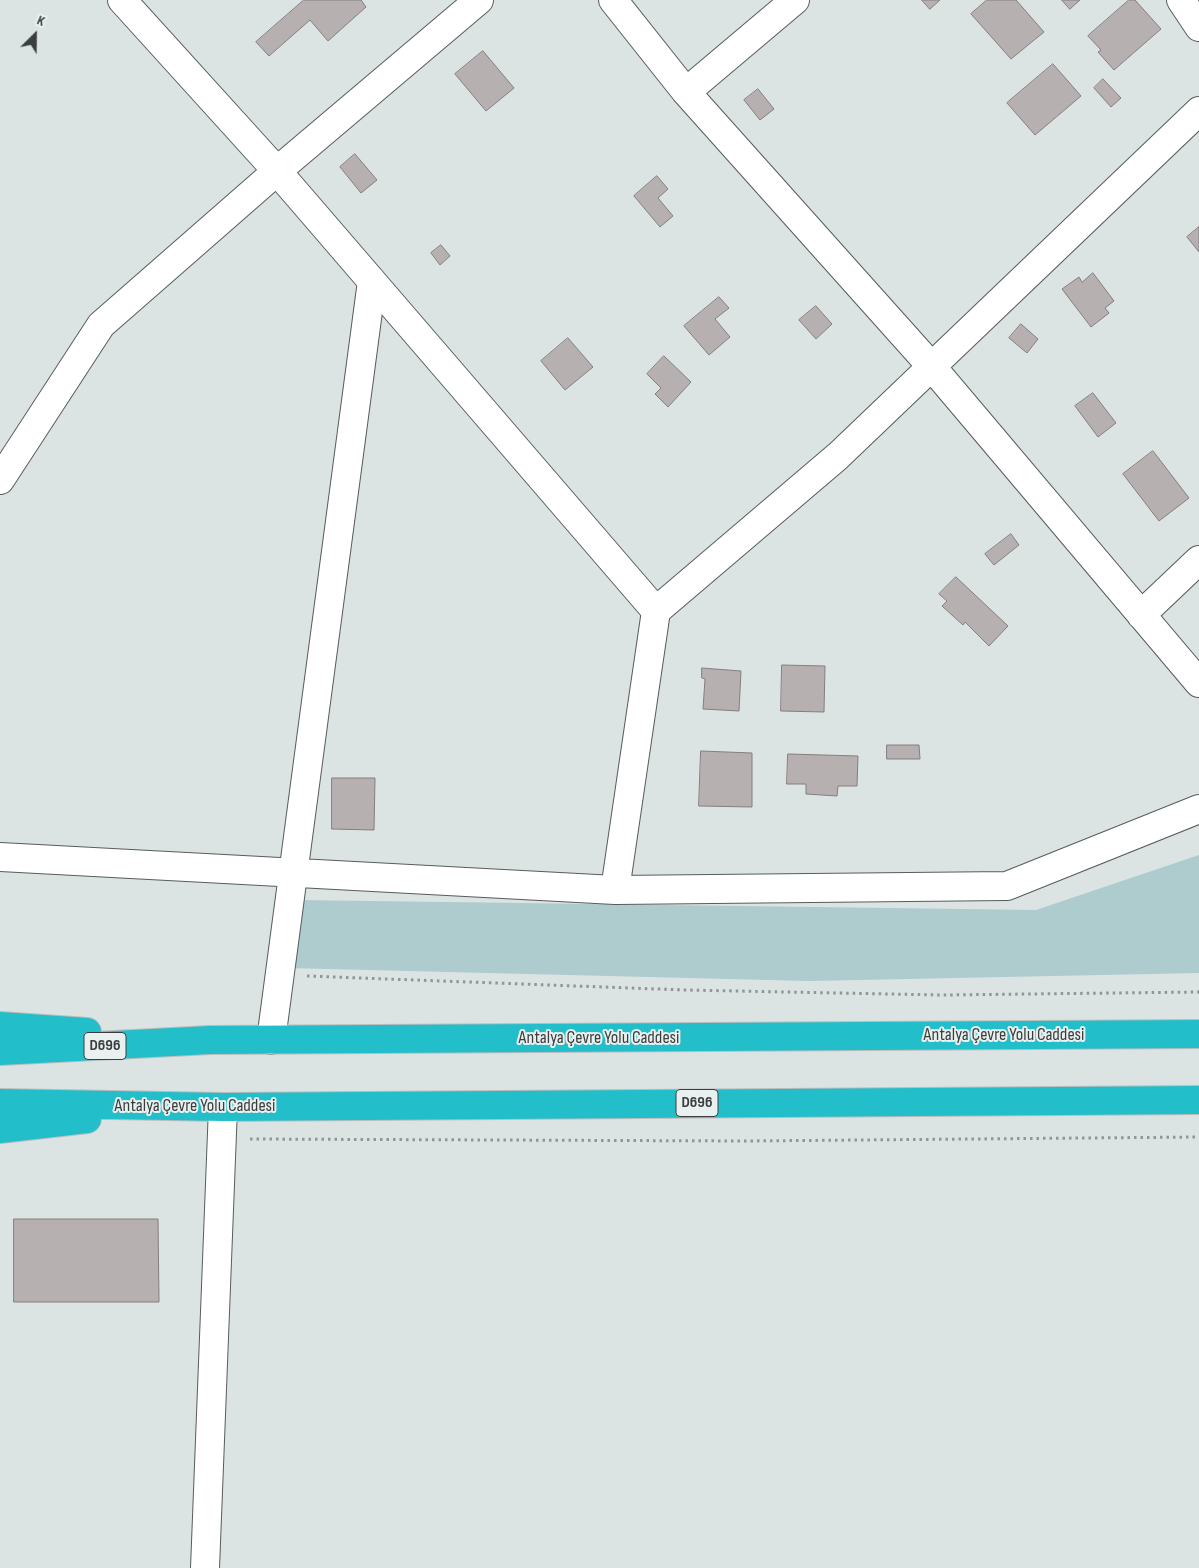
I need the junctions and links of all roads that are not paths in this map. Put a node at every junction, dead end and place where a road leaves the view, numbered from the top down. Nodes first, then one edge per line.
1 (122, 0) edge
2 (479, 0) edge
3 (613, 0) edge
4 (795, 0) edge
5 (1180, 0) edge
6 (1199, 27) edge
7 (686, 92) junction
8 (1199, 112) edge
9 (277, 171) junction
10 (372, 281) junction
11 (932, 366) junction
12 (0, 480) edge
13 (1199, 560) edge
14 (656, 612) junction
15 (1141, 615) junction
16 (1199, 683) edge
17 (1199, 809) edge
18 (0, 856) edge
19 (292, 873) junction
20 (615, 890) junction
21 (0, 1026) edge
22 (1199, 1034) edge
23 (210, 1040) junction
24 (271, 1040) junction
25 (0, 1051) edge
26 (1199, 1100) edge
27 (0, 1103) edge
28 (195, 1106) junction
29 (223, 1107) junction
30 (0, 1129) edge
31 (205, 1568) edge

1 - 9 street
2 - 9 street
3 - 7 street
4 - 7 street
5 - 6 street
7 - 11 street
8 - 11 street
9 - 10 street
9 - 12 street
10 - 14 street
10 - 19 street
11 - 14 street
11 - 15 street
13 - 15 street
14 - 20 street
15 - 16 street
17 - 20 street
18 - 19 street
19 - 20 street
19 - 24 street
21 - 23 highway
22 - 24 highway, Antalya Çevre Yolu Caddesi / D696
23 - 24 highway, Antalya Çevre Yolu Caddesi / D696
23 - 25 highway, Antalya Çevre Yolu Caddesi / D696
26 - 29 highway, Antalya Çevre Yolu Caddesi / D696
27 - 28 highway, Antalya Çevre Yolu Caddesi / D696
28 - 29 highway, Antalya Çevre Yolu Caddesi / D696
28 - 30 highway
29 - 31 street

